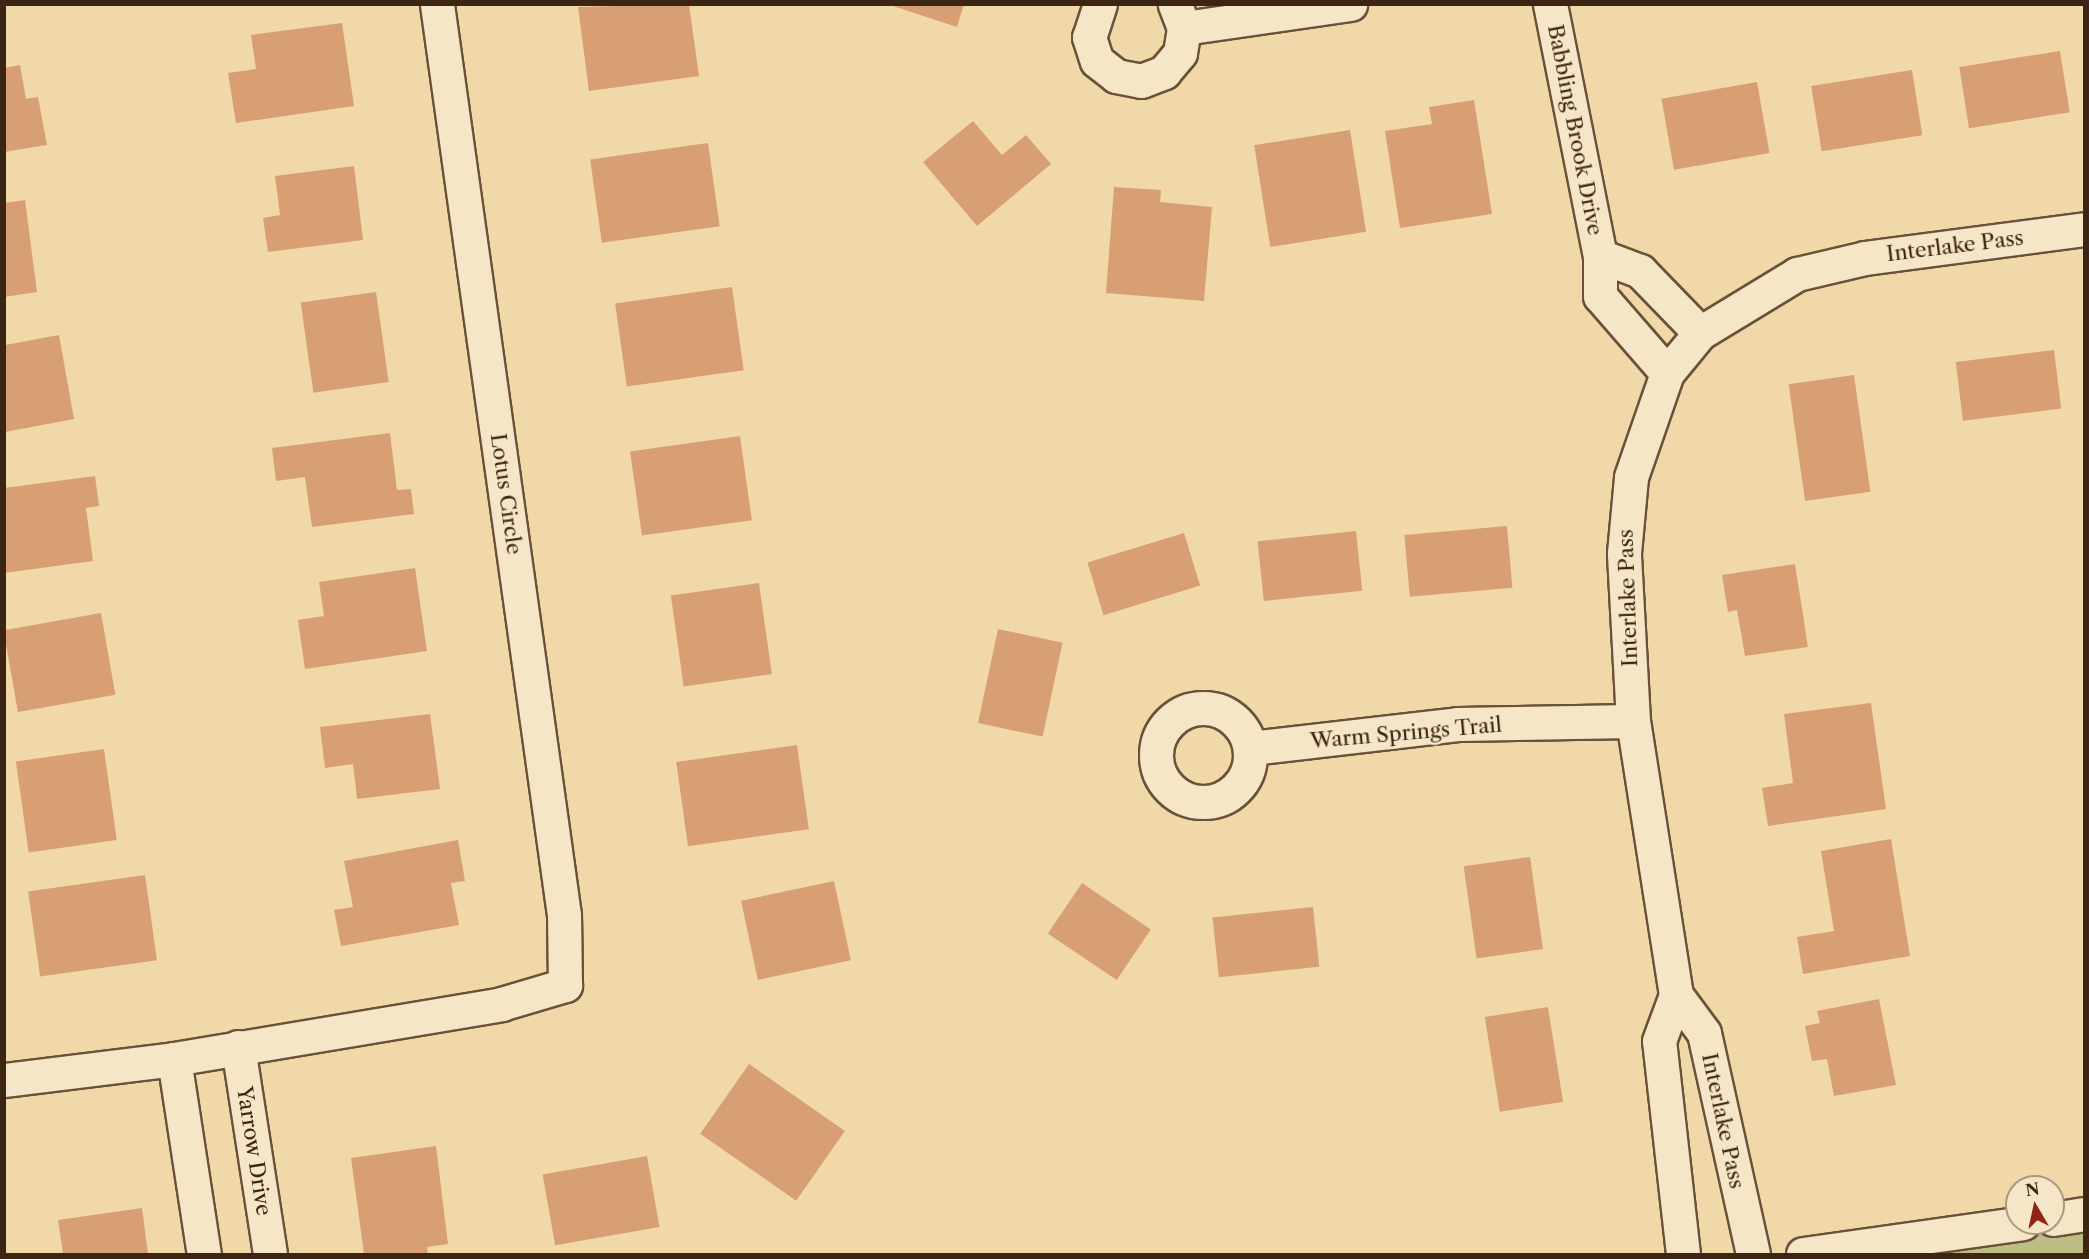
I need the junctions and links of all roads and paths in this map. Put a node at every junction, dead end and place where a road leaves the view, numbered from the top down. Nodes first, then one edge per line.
1 (437, 4) edge
2 (1100, 4) edge
3 (1350, 4) edge
4 (1550, 4) edge
5 (1180, 16) edge
6 (2085, 229) edge
7 (1600, 256) junction
8 (1700, 333) junction
9 (1667, 373) junction
10 (1633, 721) junction
11 (1251, 748) dead end
12 (1676, 994) junction
13 (238, 1047) junction
14 (174, 1059) junction
15 (4, 1080) edge
16 (2085, 1214) edge
17 (2065, 1217) edge
18 (2005, 1226) edge
19 (204, 1254) edge
20 (270, 1254) edge
21 (1683, 1254) edge
22 (1753, 1254) edge
23 (1803, 1254) edge

1 - 13 street, Lotus Circle
2 - 5 street
3 - 5 street
4 - 7 street, Babbling Brook Drive
6 - 8 street, Interlake Pass
7 - 8 street, Babbling Brook Drive
7 - 9 street, Babbling Brook Drive
8 - 9 street, Interlake Pass
9 - 10 street, Interlake Pass
10 - 11 street, Warm Springs Trail
10 - 12 street, Interlake Pass
12 - 21 street, Interlake Pass
12 - 22 street, Interlake Pass
13 - 14 street
13 - 20 street, Yarrow Drive
14 - 15 street
14 - 19 street
16 - 17 street
18 - 23 street

